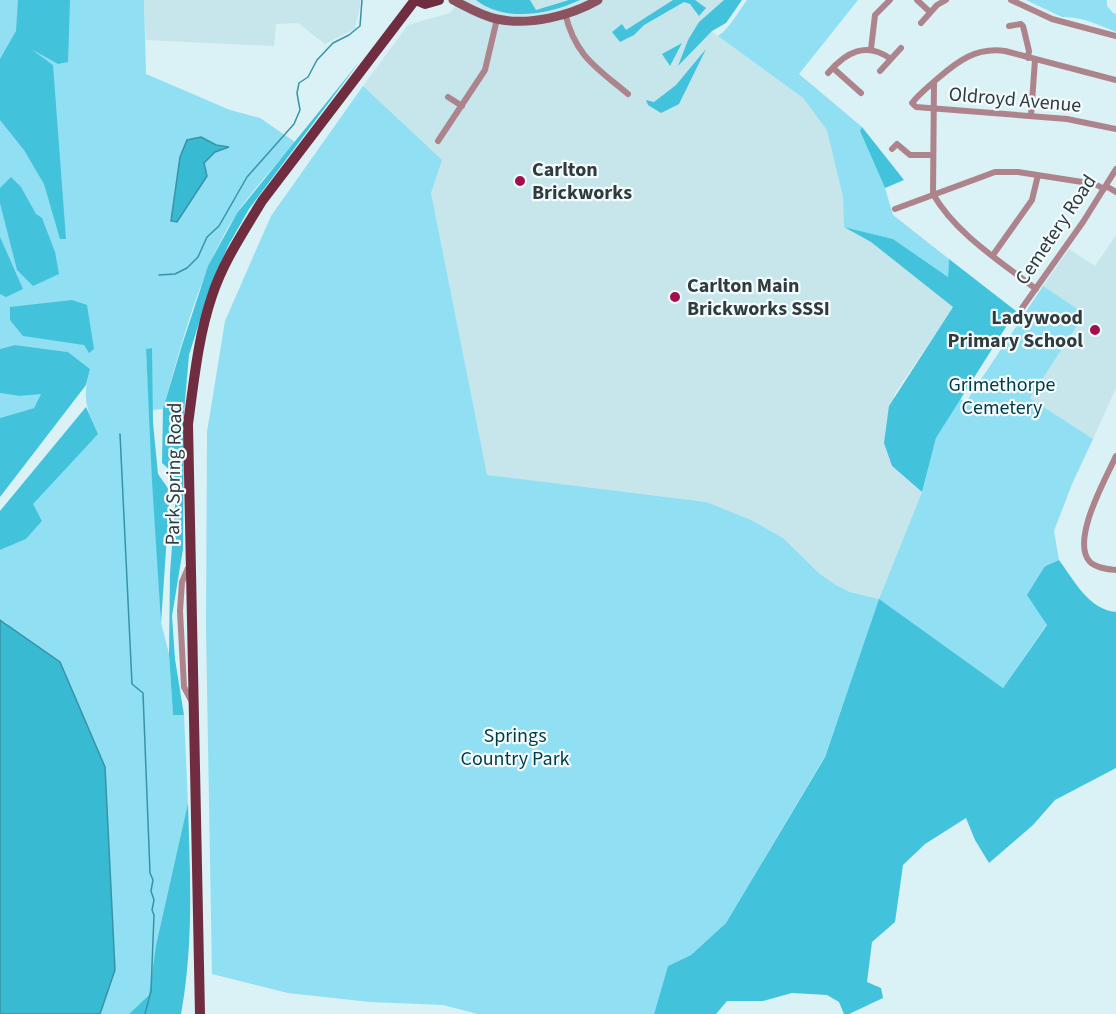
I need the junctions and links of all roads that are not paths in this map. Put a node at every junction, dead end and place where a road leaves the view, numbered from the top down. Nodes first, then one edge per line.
1 (415, 0) edge
2 (440, 0) edge
3 (453, 0) edge
4 (598, 0) edge
5 (890, 0) edge
6 (917, 0) edge
7 (946, 0) edge
8 (1011, 0) edge
9 (930, 12) junction
10 (565, 13) junction
11 (497, 19) junction
12 (921, 22) dead end
13 (1009, 26) dead end
14 (1116, 36) edge
15 (901, 48) dead end
16 (871, 49) junction
17 (1028, 58) junction
18 (891, 59) junction
19 (1035, 60) junction
20 (880, 71) dead end
21 (1116, 80) edge
22 (934, 82) junction
23 (861, 93) dead end
24 (628, 94) dead end
25 (448, 97) dead end
26 (462, 106) junction
27 (934, 109) junction
28 (1031, 116) junction
29 (1116, 129) edge
30 (438, 141) dead end
31 (892, 150) dead end
32 (932, 155) junction
33 (1116, 169) edge
34 (1038, 175) junction
35 (1105, 188) junction
36 (1116, 192) edge
37 (933, 194) junction
38 (895, 209) dead end
39 (993, 255) junction
40 (1036, 289) junction
41 (1022, 308) dead end
42 (1116, 456) edge
43 (1116, 570) edge
44 (1116, 576) edge
45 (200, 1014) edge

1 - 2 main road, Park Spring Road
1 - 45 main road, Park Spring Road
3 - 11 street
4 - 10 street
5 - 16 street
6 - 9 street
7 - 9 street
8 - 14 street
9 - 12 street
10 - 11 street
10 - 24 street
11 - 26 street
13 - 17 street
15 - 18 street
16 - 18 street
16 - 23 street
17 - 19 street
17 - 22 street
18 - 20 street
19 - 21 street
19 - 28 street
22 - 27 street
22 - 27 street, Oldroyd Avenue
25 - 26 street
26 - 30 street
27 - 28 street, Oldroyd Avenue
27 - 32 street
28 - 29 street, Oldroyd Avenue
31 - 32 street
32 - 37 street
33 - 35 street, Cemetery Road
34 - 35 street
34 - 37 street
34 - 39 street
35 - 36 street
35 - 40 street, Cemetery Road
37 - 38 street
37 - 39 street
39 - 40 street
40 - 41 street, Cemetery Road
42 - 43 street
43 - 44 street

